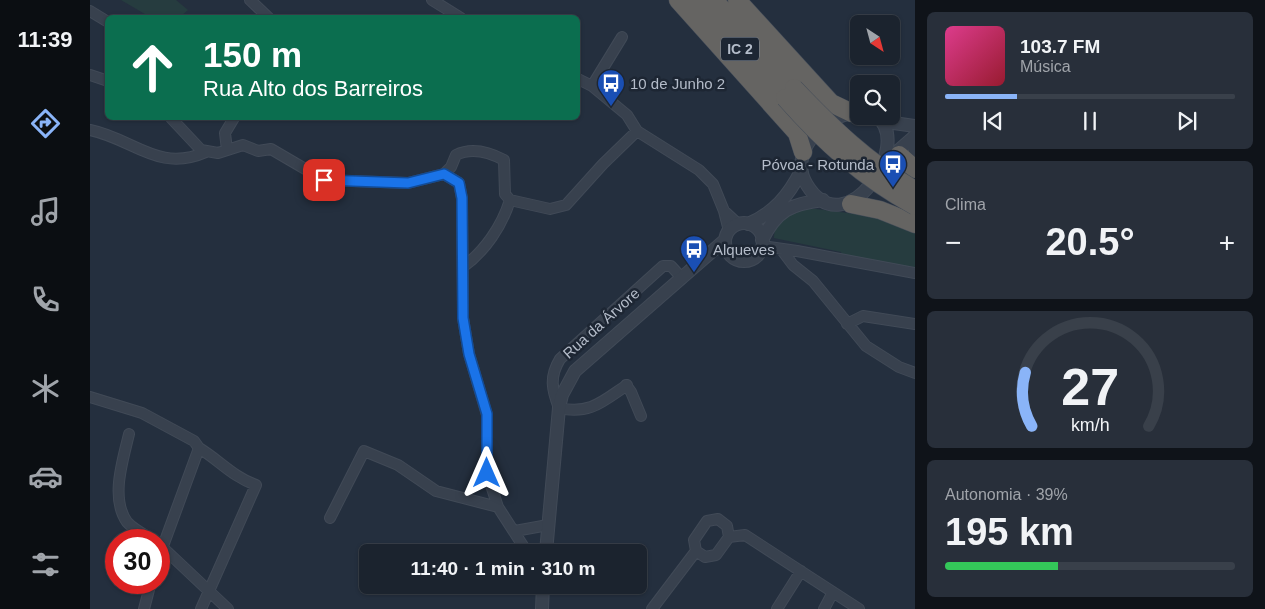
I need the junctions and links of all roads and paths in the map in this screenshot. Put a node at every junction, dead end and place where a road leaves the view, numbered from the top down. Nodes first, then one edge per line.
1 (250, 0) edge
2 (432, 0) edge
3 (678, 0) edge
4 (696, 0) edge
5 (714, 0) edge
6 (737, 0) edge
7 (90, 11) edge
8 (266, 15) edge
9 (456, 15) edge
10 (105, 20) edge
11 (622, 37) dead end
12 (90, 75) edge
13 (105, 80) edge
14 (580, 80) edge
15 (592, 86) junction
16 (789, 93) junction
17 (850, 111) edge
18 (850, 114) edge
19 (173, 120) edge
20 (233, 120) edge
21 (900, 123) edge
22 (887, 125) edge
23 (915, 126) edge
24 (90, 130) edge
25 (638, 131) junction
26 (915, 136) edge
27 (915, 144) edge
28 (227, 150) junction
29 (206, 152) junction
30 (803, 152) junction
31 (904, 155) edge
32 (915, 169) edge
33 (801, 171) junction
34 (449, 173) junction
35 (915, 190) edge
36 (510, 200) junction
37 (823, 200) junction
38 (851, 204) junction
39 (915, 206) edge
40 (915, 224) edge
41 (733, 234) junction
42 (762, 243) junction
43 (781, 249) junction
44 (463, 267) junction
45 (915, 274) edge
46 (681, 277) junction
47 (847, 324) junction
48 (915, 324) edge
49 (915, 372) edge
50 (90, 397) edge
51 (559, 408) junction
52 (641, 416) dead end
53 (129, 434) dead end
54 (199, 448) junction
55 (498, 507) junction
56 (330, 518) dead end
57 (548, 525) junction
58 (137, 529) edge
59 (166, 529) edge
60 (515, 531) junction
61 (729, 536) junction
62 (522, 544) edge
63 (547, 544) edge
64 (696, 551) junction
65 (170, 553) edge
66 (801, 571) junction
67 (210, 591) junction
68 (833, 592) junction
69 (148, 594) edge
70 (543, 594) edge
71 (144, 609) edge
72 (201, 609) edge
73 (228, 609) edge
74 (542, 609) edge
75 (652, 609) edge
76 (777, 609) edge
77 (824, 609) edge
78 (859, 609) edge

1 - 8 street
2 - 9 street
3 - 30 highway
4 - 16 highway, IC 2
5 - 16 highway, IC 2
6 - 17 highway
7 - 10 street
11 - 15 street
12 - 13 street
14 - 15 street
15 - 25 street
16 - 35 highway, IC 2, bridge
16 - 39 highway, IC 2, bridge
18 - 30 street
19 - 29 street
20 - 28 street
21 - 23 street
22 - 31 street
24 - 29 street
25 - 36 street
25 - 41 street
26 - 31 street
27 - 31 street
28 - 29 street
28 - 34 street
30 - 33 street
31 - 32 highway
31 - 38 street
33 - 37 street
33 - 41 street
34 - 36 street
34 - 44 street
36 - 44 street
37 - 38 street
37 - 42 street
38 - 40 highway
41 - 42 street
41 - 42 street
41 - 46 street
42 - 43 street
43 - 45 street
43 - 47 street
44 - 55 street
46 - 51 street
46 - 51 street, Rua da Árvore
47 - 48 street
47 - 49 street
50 - 54 street
51 - 52 street
51 - 57 street
53 - 58 street
54 - 59 street
54 - 67 street
55 - 56 street
55 - 60 street
57 - 60 street
57 - 63 street
60 - 62 street
61 - 64 street
61 - 64 street
61 - 66 street
64 - 75 street
65 - 67 street
66 - 68 street
66 - 76 street
67 - 72 street
67 - 73 street
68 - 77 street
68 - 78 street
69 - 71 street
70 - 74 street

